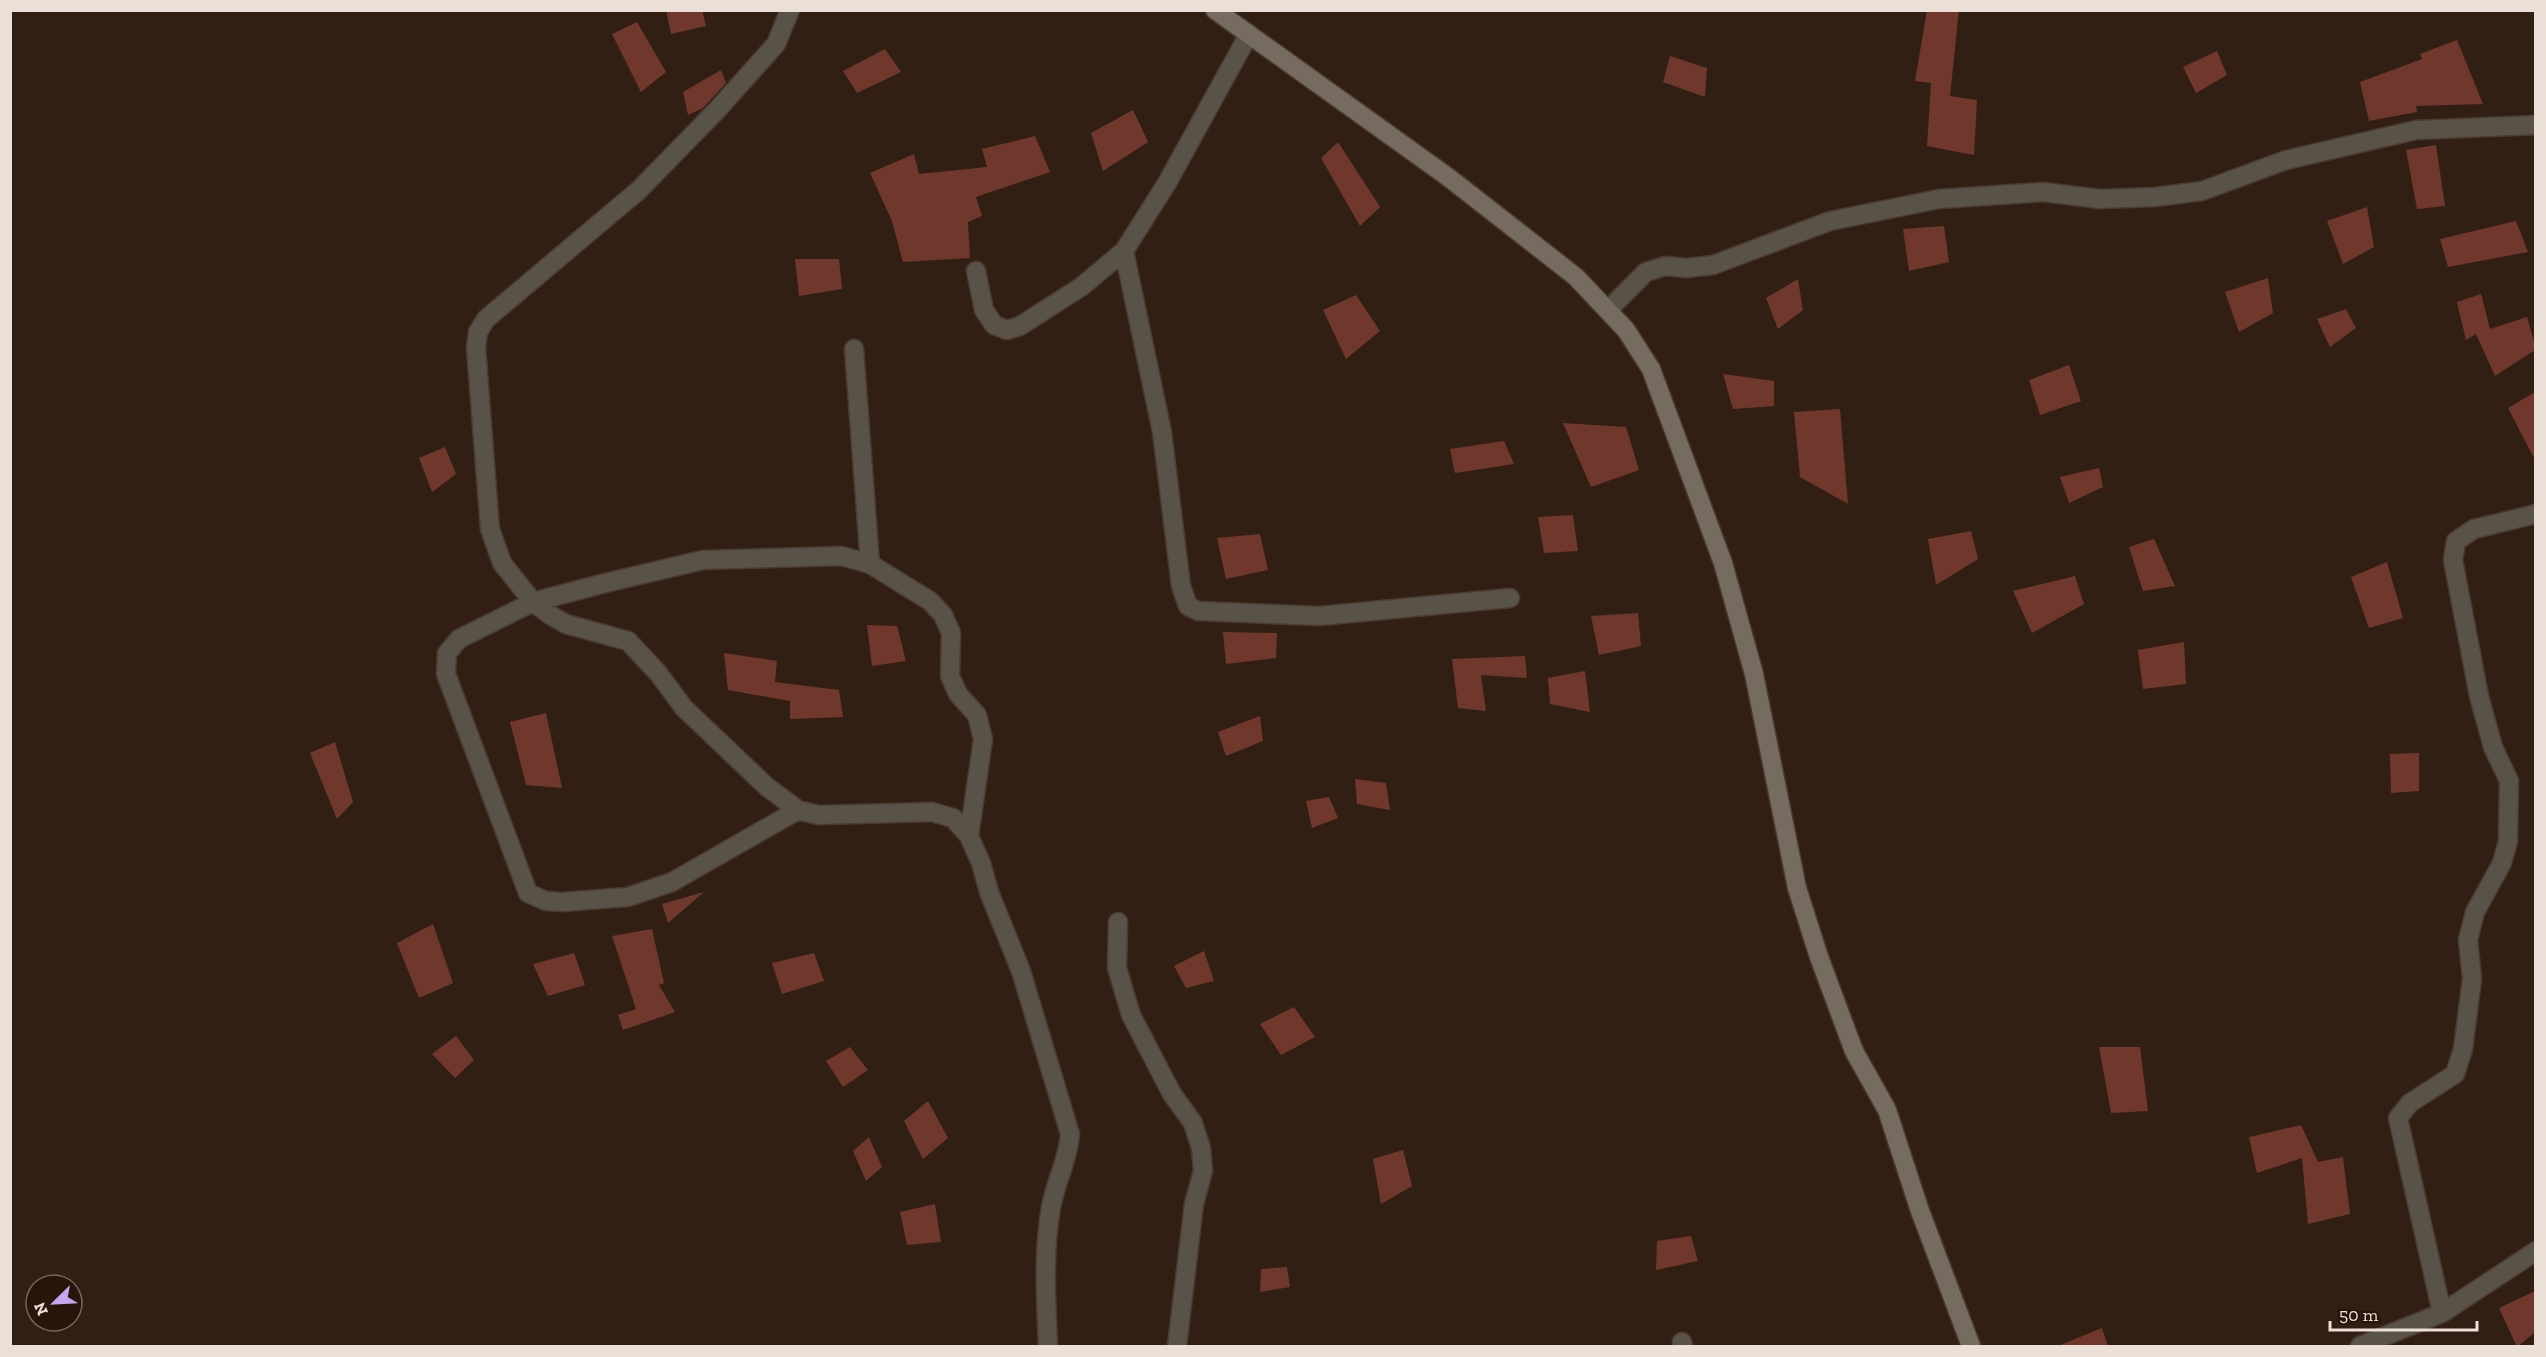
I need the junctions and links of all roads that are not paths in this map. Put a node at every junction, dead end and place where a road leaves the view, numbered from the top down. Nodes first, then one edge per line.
1 (790, 10) edge
2 (1215, 10) edge
3 (1249, 34) junction
4 (2535, 125) edge
5 (1124, 251) junction
6 (976, 271) dead end
7 (1608, 310) junction
8 (854, 349) dead end
9 (2535, 514) edge
10 (870, 564) junction
11 (1510, 598) dead end
12 (534, 602) junction
13 (798, 810) junction
14 (969, 836) junction
15 (1118, 922) dead end
16 (2535, 1251) edge
17 (2442, 1313) junction
18 (1048, 1347) edge
19 (1177, 1347) edge
20 (1971, 1347) edge
21 (2360, 1347) edge

1 - 12 street
2 - 3 street
3 - 5 street
3 - 7 street
4 - 7 street
5 - 6 street
5 - 11 street
7 - 20 street
8 - 10 street
9 - 17 street
10 - 12 street
10 - 14 street
12 - 13 street
12 - 13 street
13 - 14 street
14 - 18 street
15 - 19 street
16 - 17 street
17 - 21 street

